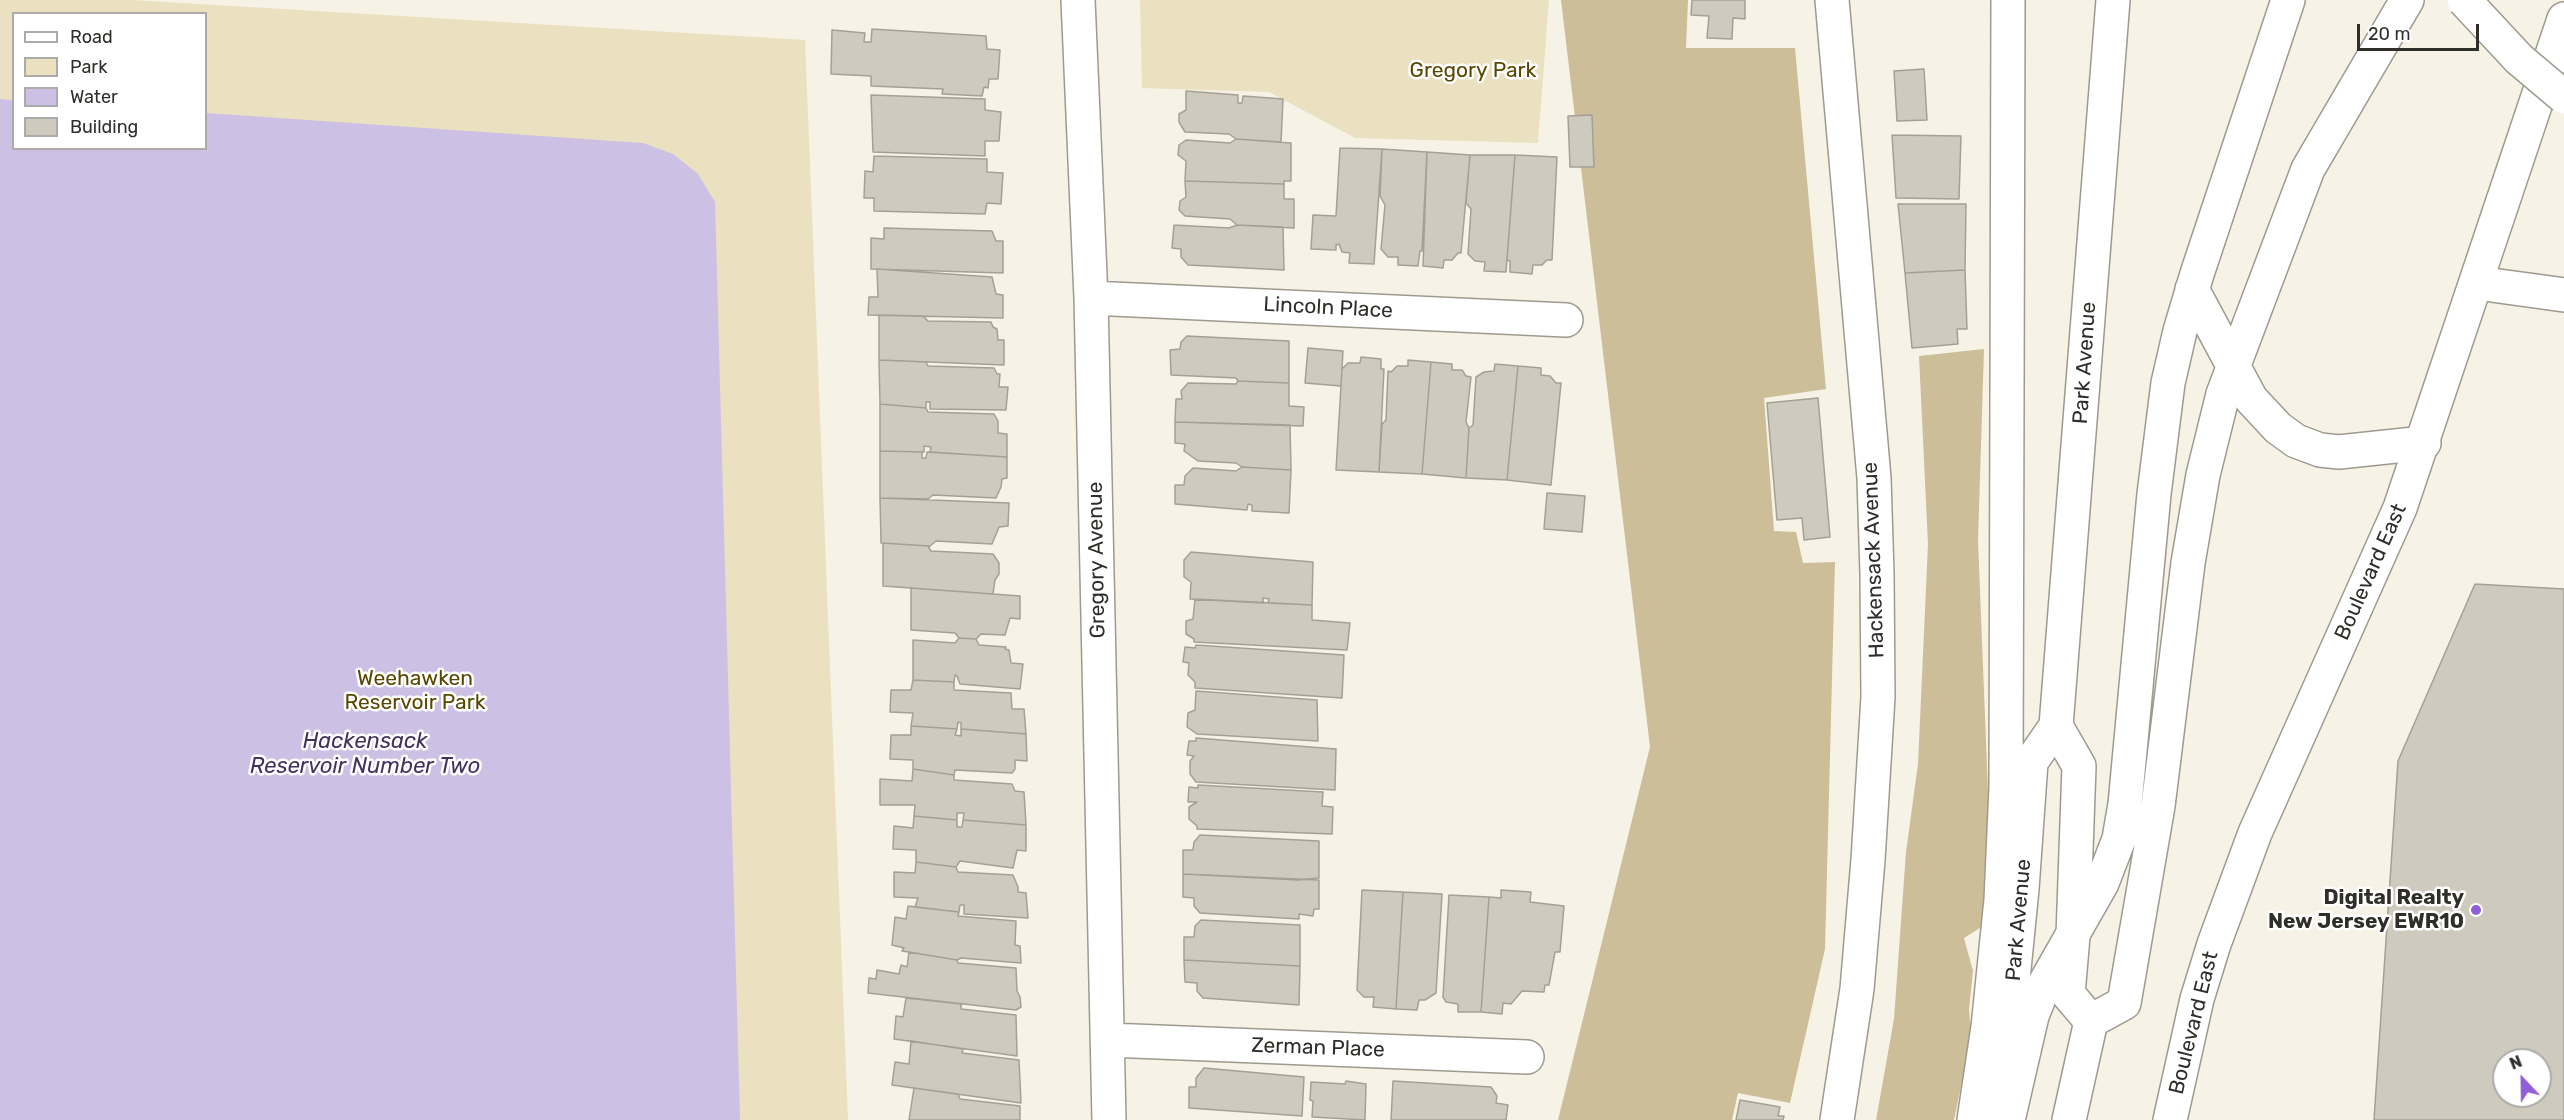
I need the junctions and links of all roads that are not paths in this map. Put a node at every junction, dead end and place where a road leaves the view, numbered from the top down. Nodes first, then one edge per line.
1 (1078, 0) edge
2 (1832, 0) edge
3 (2008, 0) edge
4 (2113, 0) edge
5 (2288, 0) edge
6 (2407, 0) edge
7 (2464, 0) edge
8 (2564, 19) edge
9 (2564, 98) edge
10 (2477, 283) junction
11 (2192, 289) junction
12 (2564, 294) edge
13 (1091, 298) junction
14 (1566, 320) dead end
15 (2233, 368) junction
16 (2424, 443) junction
17 (2056, 726) junction
18 (2073, 936) junction
19 (2091, 1021) junction
20 (1109, 1040) junction
21 (1527, 1057) dead end
22 (1109, 1120) edge
23 (1837, 1120) edge
24 (1974, 1120) edge
25 (1990, 1120) edge
26 (2008, 1120) edge
27 (2069, 1120) edge
28 (2170, 1120) edge

1 - 13 main road, Gregory Avenue
2 - 23 main road, Hackensack Avenue
3 - 24 main road
4 - 17 main road, Park Avenue
5 - 11 main road
6 - 15 main road
7 - 9 main road, bridge
8 - 10 main road, Boulevard East
10 - 12 main road
10 - 16 main road, Boulevard East
11 - 15 main road
11 - 18 main road
13 - 14 main road, Lincoln Place
13 - 20 main road, Gregory Avenue
15 - 16 main road
15 - 19 main road
16 - 28 main road, Boulevard East
17 - 18 main road
17 - 25 main road, Park Avenue
18 - 19 main road
18 - 26 main road
19 - 27 main road
20 - 21 main road, Zerman Place
20 - 22 main road, Gregory Avenue

